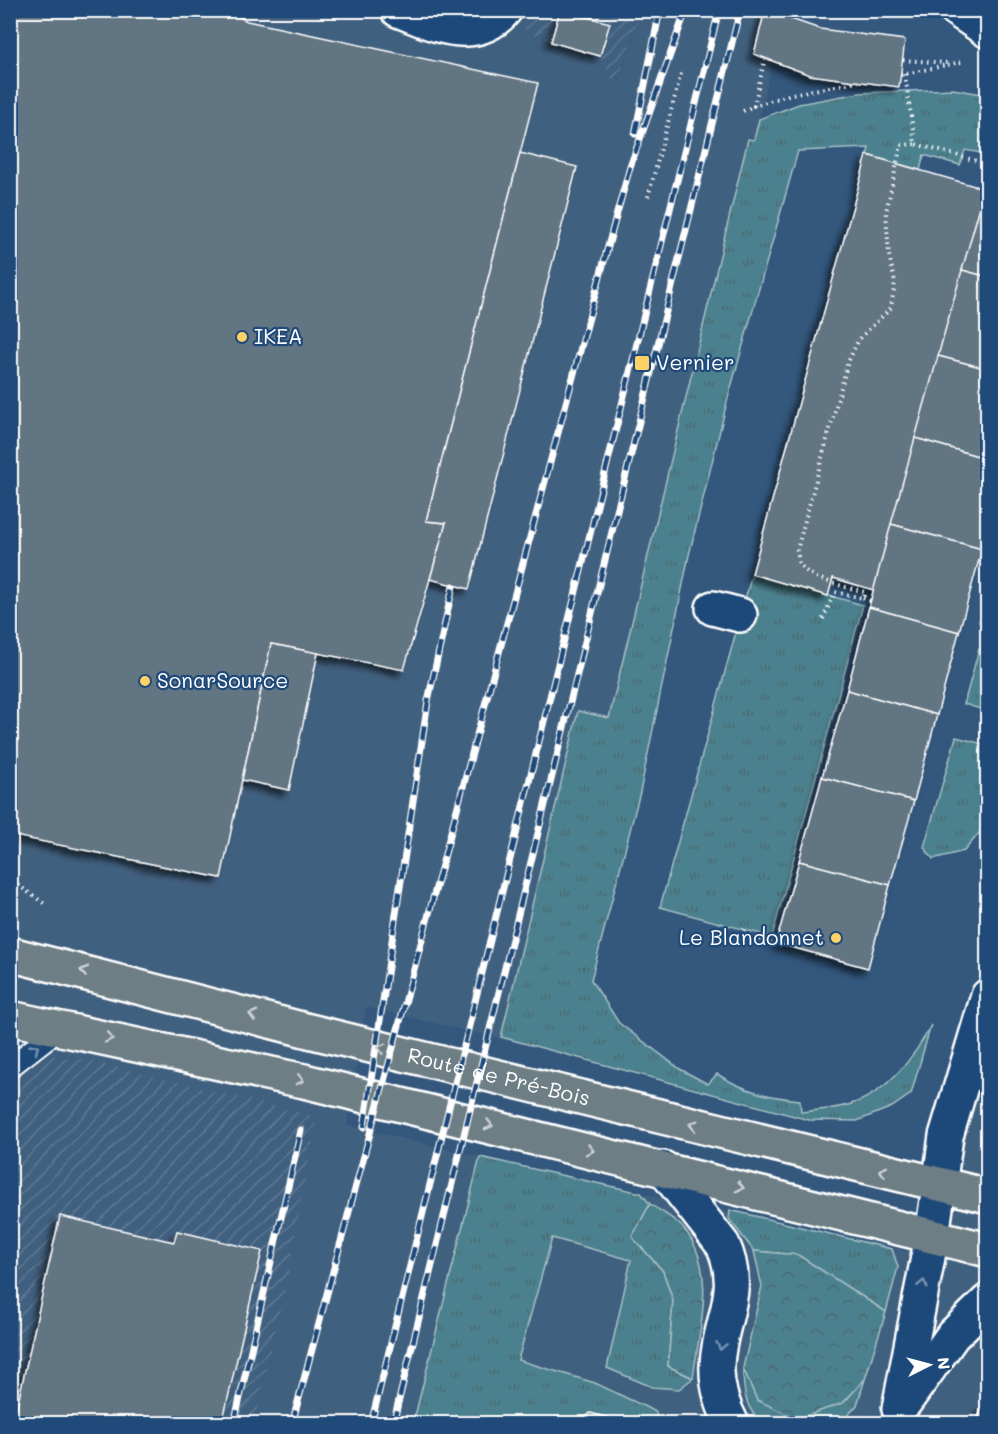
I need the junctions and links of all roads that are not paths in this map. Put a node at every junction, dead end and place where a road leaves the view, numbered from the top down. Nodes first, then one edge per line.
1 (398, 10) edge
2 (505, 10) edge
3 (957, 10) edge
4 (987, 31) edge
5 (10, 954) edge
6 (984, 1010) edge
7 (10, 1018) edge
8 (60, 1028) junction
9 (987, 1057) edge
10 (10, 1067) edge
11 (663, 1168) junction
12 (939, 1185) junction
13 (987, 1196) edge
14 (932, 1236) junction
15 (987, 1250) edge
16 (987, 1301) edge
17 (895, 1416) edge
18 (732, 1424) edge

1 - 2 street
3 - 4 street
12 -> 5 main road, Route de Pré-Bois
6 - 9 street
6 - 12 street
7 - 8 main road
10 -> 8 lane
8 -> 11 main road
11 -> 14 main road
11 -> 18 street
12 - 13 main road, Route de Pré-Bois
12 - 14 street
14 - 15 main road
17 -> 14 street
16 - 17 street

